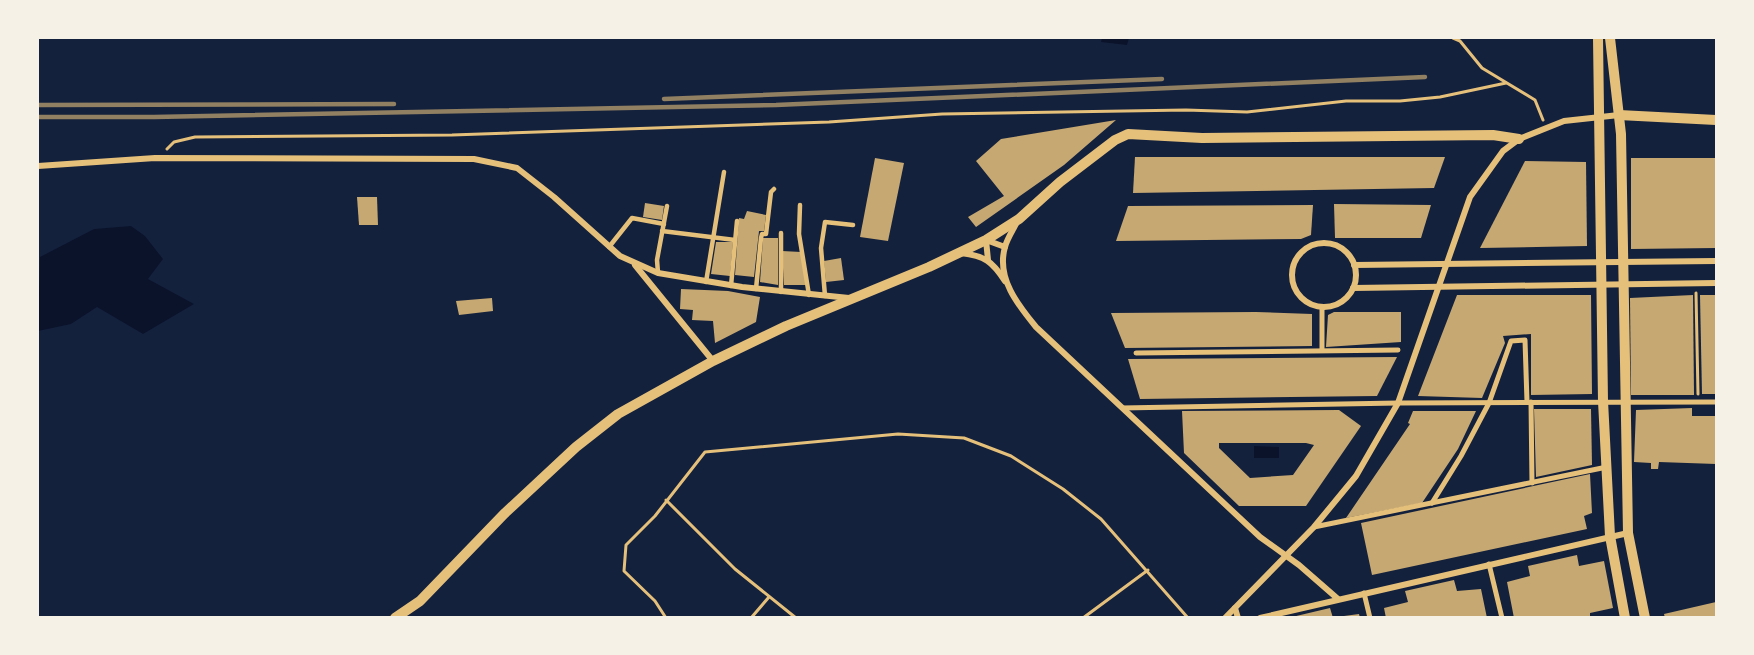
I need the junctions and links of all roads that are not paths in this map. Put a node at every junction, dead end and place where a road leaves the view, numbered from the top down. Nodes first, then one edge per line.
1 (1598, 38) edge
2 (1610, 38) edge
3 (1618, 114) junction
4 (1600, 115) junction
5 (1716, 120) edge
6 (1519, 139) junction
7 (38, 166) edge
8 (724, 172) dead end
9 (774, 189) dead end
10 (800, 205) dead end
11 (667, 206) dead end
12 (1019, 219) junction
13 (737, 220) dead end
14 (664, 224) junction
15 (854, 225) dead end
16 (662, 231) junction
17 (781, 233) dead end
18 (713, 238) junction
19 (735, 240) junction
20 (986, 240) junction
21 (609, 247) junction
22 (1005, 247) junction
23 (955, 253) junction
24 (1601, 260) junction
25 (1716, 261) edge
26 (989, 262) junction
27 (1622, 262) junction
28 (635, 264) junction
29 (1354, 265) junction
30 (1446, 266) junction
31 (658, 273) junction
32 (706, 282) junction
33 (1716, 283) edge
34 (1007, 284) junction
35 (1601, 284) junction
36 (1621, 284) junction
37 (731, 286) junction
38 (1353, 288) junction
39 (1439, 288) junction
40 (756, 289) junction
41 (781, 292) junction
42 (809, 294) junction
43 (825, 296) junction
44 (853, 299) junction
45 (1322, 307) junction
46 (1322, 350) junction
47 (1398, 350) dead end
48 (1136, 353) dead end
49 (713, 361) junction
50 (1603, 401) junction
51 (1529, 402) junction
52 (1626, 402) junction
53 (1716, 402) edge
54 (1398, 403) junction
55 (1489, 403) junction
56 (1122, 408) junction
57 (1607, 467) junction
58 (1532, 483) junction
59 (1432, 503) junction
60 (1314, 527) junction
61 (1628, 533) junction
62 (1610, 536) junction
63 (1287, 555) junction
64 (1489, 564) junction
65 (1364, 593) junction
66 (1338, 599) junction
67 (1235, 608) junction
68 (395, 618) edge
69 (1226, 618) edge
70 (1238, 618) edge
71 (1260, 618) edge
72 (1370, 618) edge
73 (1502, 618) edge
74 (1625, 618) edge
75 (1645, 618) edge

1 - 4 street
2 - 3 street
3 - 4 street
3 - 5 street
3 - 27 street
4 - 6 street
4 - 24 street
6 - 12 street
6 - 30 street
7 - 21 street
8 - 18 lane
9 - 40 lane
10 - 42 lane
11 - 14 lane
12 - 20 street
12 - 22 street
13 - 19 lane
14 - 16 lane
14 - 21 lane
15 - 43 lane
16 - 18 lane
16 - 31 lane
17 - 41 lane
18 - 19 lane
18 - 32 lane
19 - 37 lane
20 - 22 street
20 - 23 street
20 - 26 street
21 - 28 street
22 - 34 street
23 - 26 street
23 - 44 street
24 - 27 street
24 - 30 street
24 - 35 street
25 - 27 street
26 - 34 street
27 - 36 street
28 - 31 street
28 - 49 street
29 - 30 street
29 - 38 street
29 - 45 street
30 - 39 street
31 - 32 street
32 - 37 street
33 - 36 street
34 - 56 street
35 - 36 street
35 - 39 street
35 - 50 street
36 - 52 street
37 - 40 street
38 - 39 street
38 - 45 street
39 - 54 street
40 - 41 street
41 - 42 street
42 - 43 street
43 - 44 street
44 - 49 street
45 - 46 street
46 - 47 street
46 - 48 street
49 - 68 street
50 - 51 street
50 - 52 street
50 - 57 street
51 - 55 street
51 - 55 street
51 - 58 street
52 - 53 street
52 - 61 street
54 - 55 street
54 - 56 street
54 - 60 street
55 - 59 street
56 - 63 street
57 - 58 street
57 - 62 street
58 - 59 street
59 - 60 street
60 - 63 street
61 - 62 street
61 - 75 street
62 - 64 street
62 - 74 street
63 - 66 street
63 - 67 street
64 - 65 street
64 - 73 street
65 - 66 street
65 - 72 street
66 - 71 street
67 - 69 street
67 - 70 street

